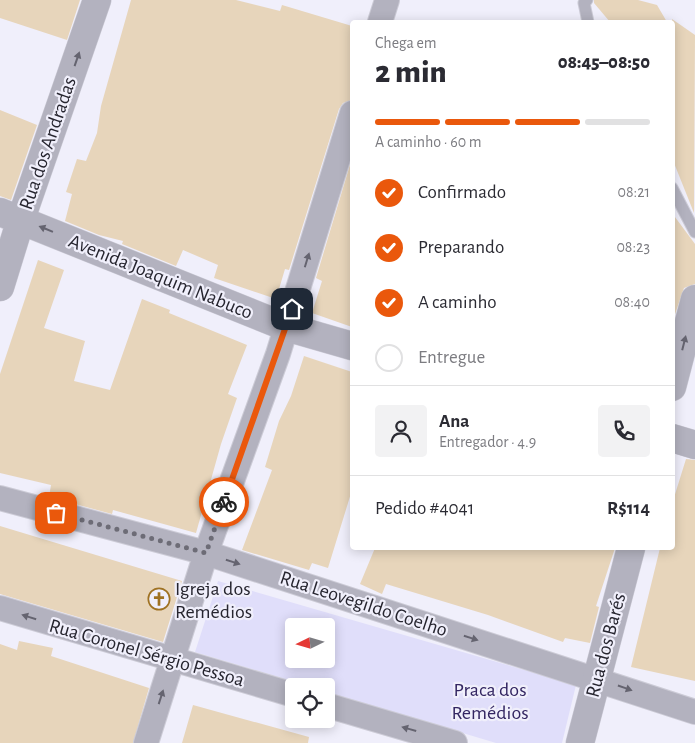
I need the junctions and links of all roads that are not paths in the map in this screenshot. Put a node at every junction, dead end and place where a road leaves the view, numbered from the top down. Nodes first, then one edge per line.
1 (97, 0) edge
2 (388, 0) edge
3 (587, 0) edge
4 (381, 20) edge
5 (588, 20) edge
6 (350, 119) edge
7 (675, 194) edge
8 (11, 215) edge
9 (695, 232) edge
10 (0, 287) edge
11 (695, 299) edge
12 (286, 327) junction
13 (350, 345) edge
14 (675, 376) edge
15 (675, 439) edge
16 (695, 444) edge
17 (0, 498) edge
18 (630, 550) edge
19 (206, 553) junction
20 (0, 608) edge
21 (173, 660) junction
22 (597, 678) junction
23 (285, 692) edge
24 (335, 708) edge
25 (695, 712) edge
26 (146, 743) edge
27 (456, 743) edge
28 (580, 743) edge

8 -> 1 street, Rua dos Andradas
2 - 4 street
3 - 5 lane
12 -> 6 street
7 - 9 lane
8 - 10 street, Rua dos Andradas
12 -> 8 street, Avenida Joaquim Nabuco
14 -> 11 street
12 - 13 street, Avenida Joaquim Nabuco
12 - 19 street
15 - 16 street
17 - 19 street, Rua Leovegildo Coelho
18 - 22 street, Rua dos Barés
19 - 21 street
19 -> 22 street, Rua Leovegildo Coelho
21 -> 20 street, Rua Coronel Sérgio Pessoa
21 - 23 street, Rua Coronel Sérgio Pessoa
26 -> 21 street
22 -> 25 street, Rua Leovegildo Coelho
22 - 28 street, Rua dos Barés
27 -> 24 street

